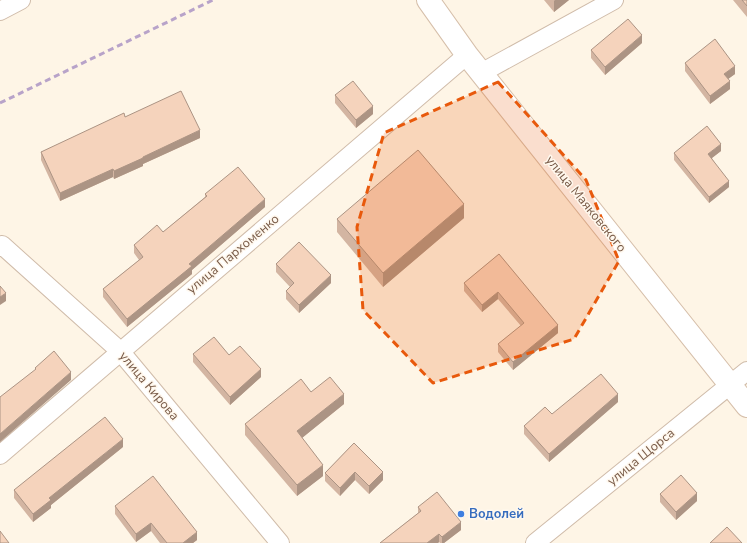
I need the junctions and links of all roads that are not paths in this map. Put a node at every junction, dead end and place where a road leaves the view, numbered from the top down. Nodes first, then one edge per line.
1 (21, 0) edge
2 (428, 0) edge
3 (614, 0) edge
4 (0, 12) edge
5 (466, 55) junction
6 (481, 73) junction
7 (1, 246) edge
8 (120, 351) junction
9 (747, 372) edge
10 (730, 385) junction
11 (747, 406) edge
12 (0, 455) edge
13 (280, 543) edge
14 (535, 543) edge

1 - 4 street
2 - 5 street, улица Маяковского
3 - 6 street
5 - 6 street, улица Маяковского
5 - 8 street, улица Пархоменко
6 - 10 street, улица Маяковского
7 - 8 street, улица Кирова
8 - 12 street, улица Пархоменко
8 - 13 street, улица Кирова
9 - 10 street, улица Щорса
10 - 11 street, улица Маяковского
10 - 14 street, улица Щорса

